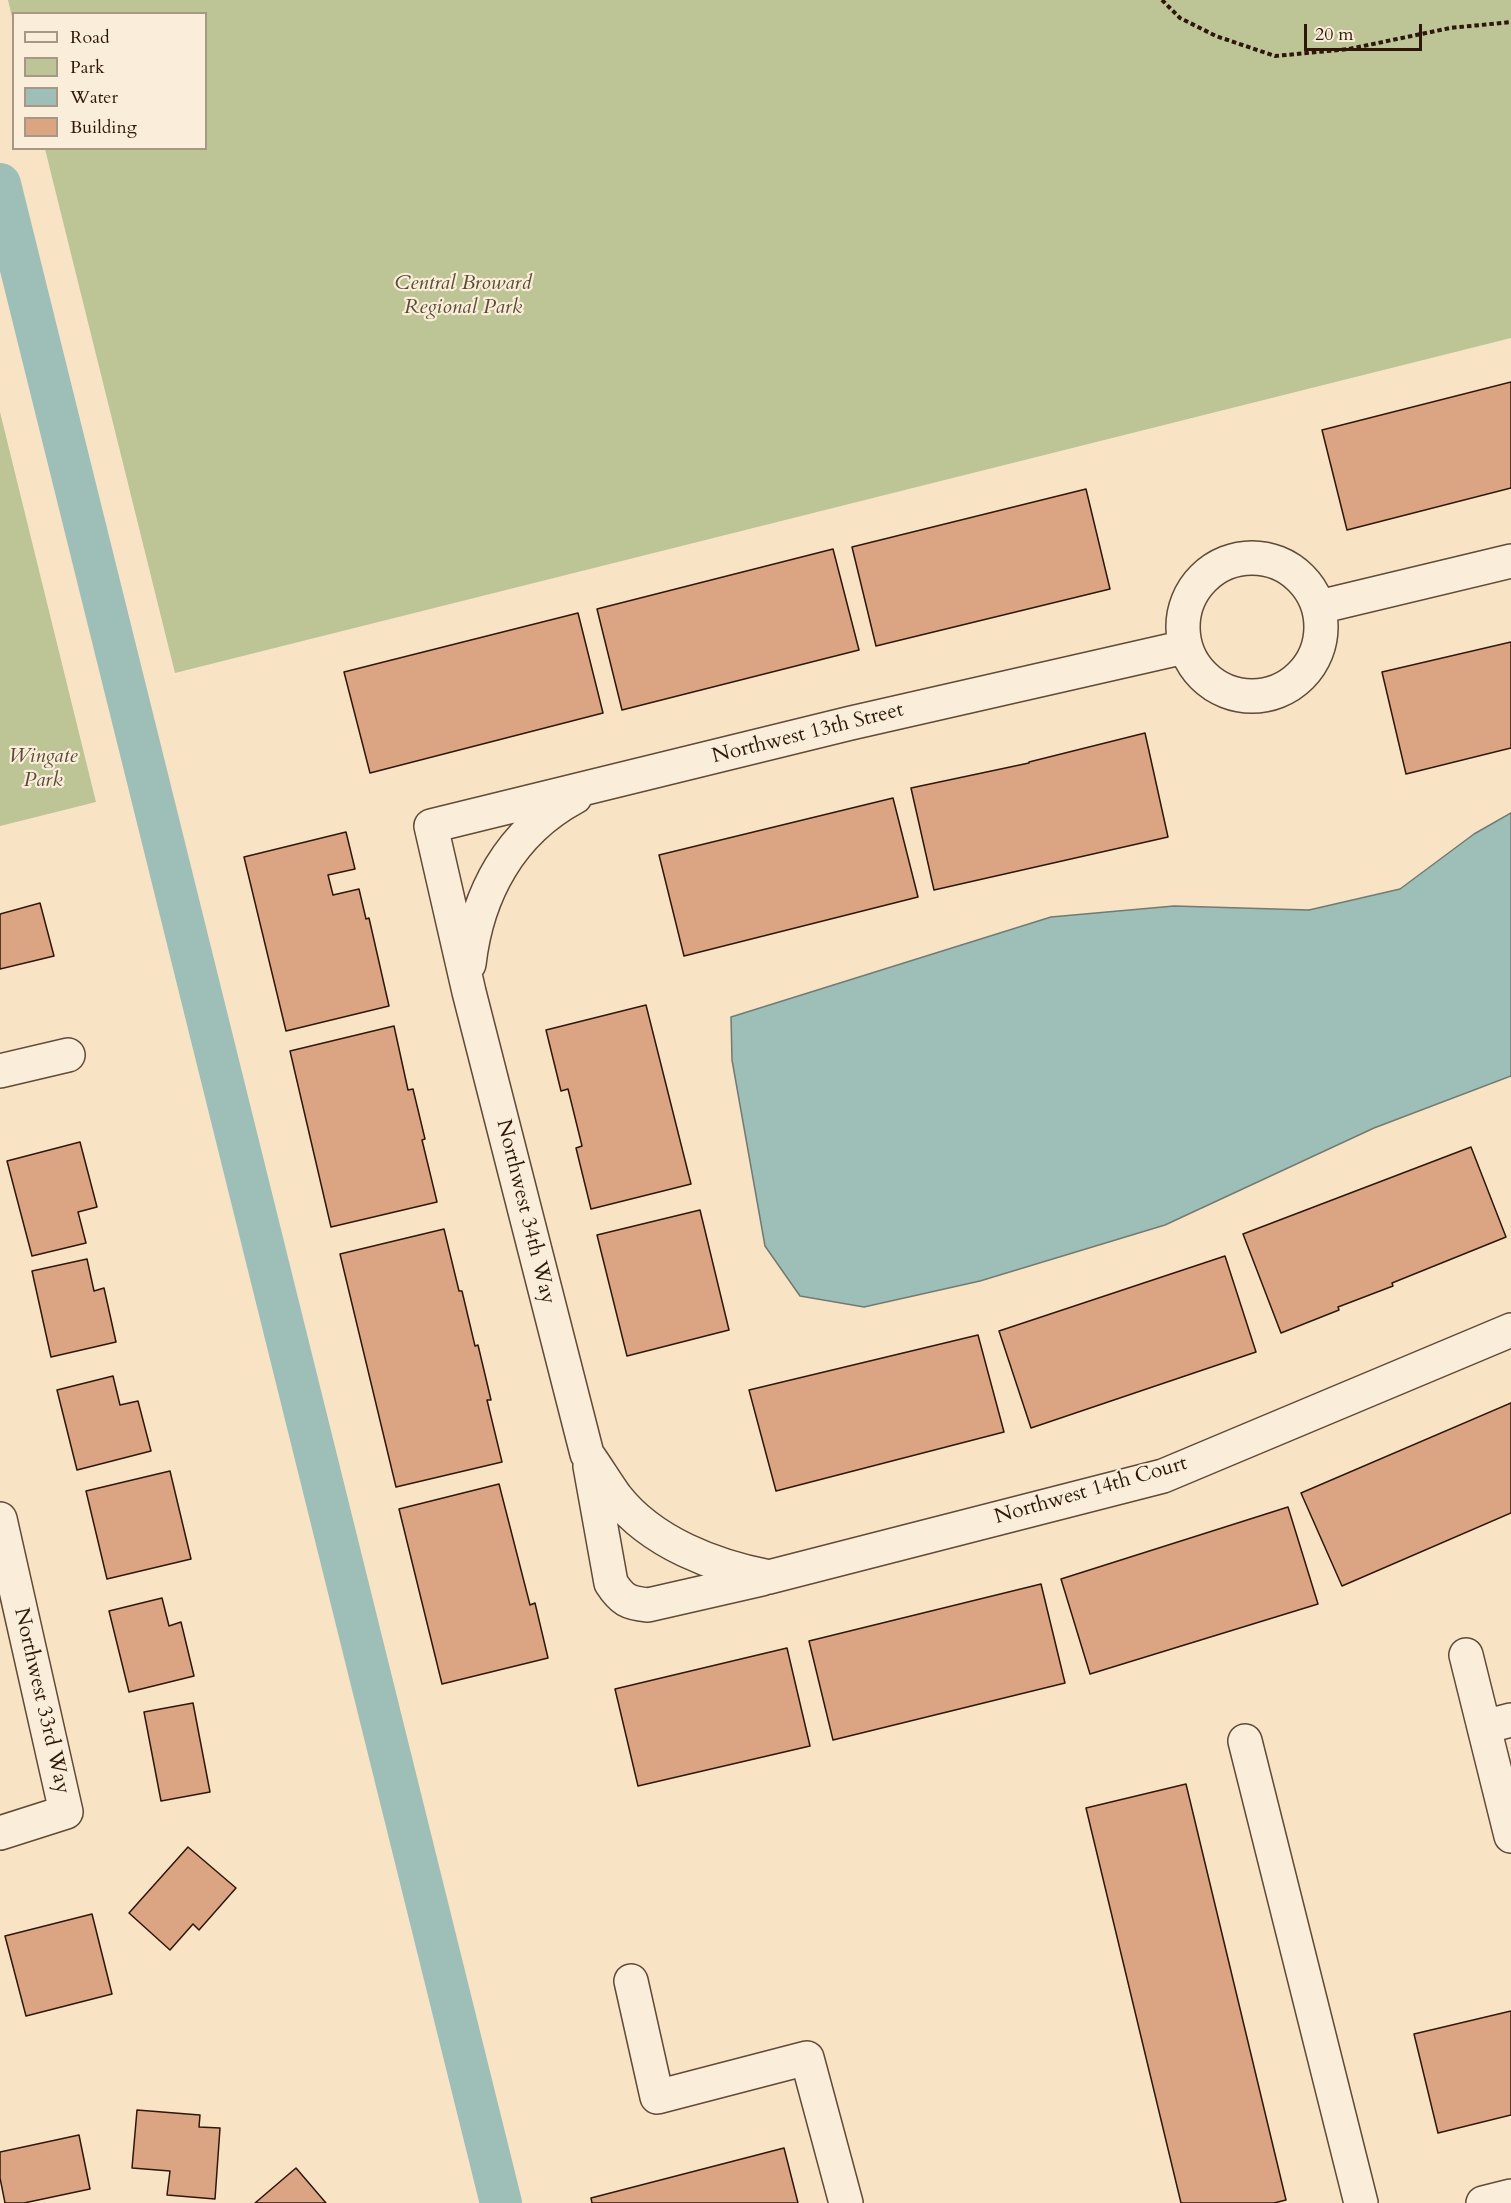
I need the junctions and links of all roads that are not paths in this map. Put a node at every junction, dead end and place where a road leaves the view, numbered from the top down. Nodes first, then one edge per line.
1 (1511, 561) edge
2 (1319, 607) junction
3 (1185, 647) junction
4 (598, 786) junction
5 (431, 826) joint
6 (469, 992) junction
7 (68, 1055) dead end
8 (0, 1071) edge
9 (1511, 1330) edge
10 (587, 1454) junction
11 (0, 1519) edge
12 (692, 1554) joint
13 (769, 1577) junction
14 (1466, 1655) dead end
15 (1498, 1724) edge
16 (1245, 1741) dead end
17 (0, 1833) edge
18 (1511, 1836) edge
19 (631, 1981) dead end
20 (1511, 2196) edge
21 (846, 2203) edge
22 (1361, 2203) edge
23 (1483, 2203) edge

1 - 2 street
2 - 3 street
2 - 3 street
3 - 4 street, Northwest 13th Street
4 - 5 street, Northwest 13th Street
4 - 6 street
5 - 6 street, Northwest 34th Way
6 - 10 street, Northwest 34th Way
7 - 8 street
9 - 13 street, Northwest 14th Court
10 - 12 street, Northwest 34th Way
10 - 13 street
11 - 17 street, Northwest 33rd Way
12 - 13 street, Northwest 14th Court
14 - 15 street
15 - 18 street
16 - 22 street
19 - 21 street
20 - 23 street

